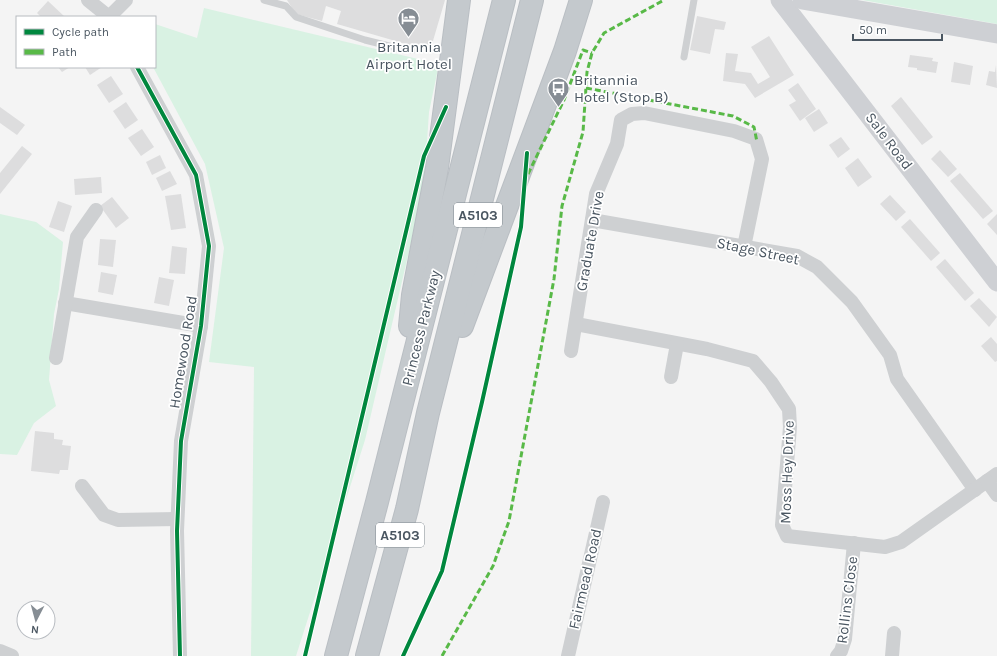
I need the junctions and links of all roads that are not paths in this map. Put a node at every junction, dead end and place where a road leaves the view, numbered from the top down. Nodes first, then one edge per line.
1 (88, 0) edge
2 (126, 0) edge
3 (264, 0) edge
4 (459, 0) edge
5 (580, 0) edge
6 (694, 0) edge
7 (780, 0) edge
8 (802, 0) edge
9 (530, 8) edge
10 (502, 9) edge
11 (108, 16) edge
12 (110, 16) edge
13 (997, 34) edge
14 (413, 50) dead end
15 (684, 57) dead end
16 (138, 68) edge
17 (96, 210) dead end
18 (592, 220) junction
19 (744, 246) junction
20 (997, 282) edge
21 (65, 303) junction
22 (576, 324) junction
23 (201, 326) junction
24 (677, 344) junction
25 (571, 351) dead end
26 (56, 358) dead end
27 (671, 377) dead end
28 (403, 399) junction
29 (428, 413) junction
30 (992, 478) edge
31 (82, 486) dead end
32 (975, 490) junction
33 (997, 495) edge
34 (602, 502) dead end
35 (177, 519) junction
36 (854, 543) junction
37 (894, 633) dead end
38 (0, 651) edge
39 (12, 656) edge
40 (180, 656) edge
41 (335, 656) edge
42 (367, 656) edge
43 (568, 656) edge
44 (837, 656) edge
45 (892, 656) edge

1 - 11 street
2 - 12 street
3 - 14 lane
4 - 28 highway
5 - 29 highway
6 - 15 lane
7 - 20 main road, Sale Road
8 - 13 main road
9 - 29 highway, Princess Parkway / A5103
10 - 28 highway, Princess Parkway / A5103
16 - 23 street, Homewood Road
17 - 21 street
18 - 19 street, Stage Street
18 - 19 street, Graduate Drive
18 - 22 street, Graduate Drive
19 - 32 street, Stage Street
21 - 23 street
21 - 26 street
22 - 24 street, Moss Hey Drive
22 - 25 street, Graduate Drive
23 - 35 street, Homewood Road
24 - 27 street
24 - 36 street, Moss Hey Drive
28 - 41 highway, Princess Parkway / A5103
29 - 42 highway, Princess Parkway / A5103
30 - 32 street, Moss Hey Drive
30 - 33 street
31 - 35 street
32 - 36 street, Moss Hey Drive
34 - 43 street, Fairmead Road
35 - 40 street, Homewood Road
36 - 44 street, Rollins Close
37 - 45 street
38 - 39 street

